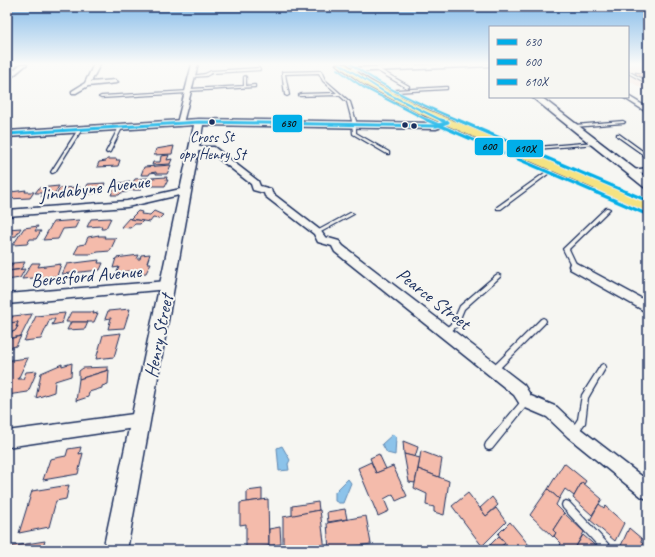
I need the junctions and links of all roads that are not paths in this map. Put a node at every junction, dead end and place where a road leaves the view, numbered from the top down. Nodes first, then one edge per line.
1 (77, 90) edge
2 (203, 90) edge
3 (286, 90) edge
4 (335, 90) edge
5 (380, 90) edge
6 (413, 90) edge
7 (189, 91) junction
8 (74, 92) dead end
9 (339, 94) junction
10 (386, 94) junction
11 (287, 95) dead end
12 (301, 95) dead end
13 (101, 97) dead end
14 (537, 98) edge
15 (628, 98) edge
16 (648, 111) edge
17 (199, 122) junction
18 (448, 122) junction
19 (623, 122) dead end
20 (180, 123) junction
21 (353, 125) junction
22 (121, 126) junction
23 (574, 126) junction
24 (80, 129) junction
25 (7, 134) edge
26 (618, 135) dead end
27 (595, 143) junction
28 (537, 148) dead end
29 (195, 149) junction
30 (108, 152) dead end
31 (388, 153) dead end
32 (648, 157) edge
33 (554, 168) junction
34 (648, 170) edge
35 (53, 172) dead end
36 (632, 172) junction
37 (648, 186) edge
38 (185, 191) junction
39 (499, 208) dead end
40 (648, 208) edge
41 (608, 209) dead end
42 (7, 213) edge
43 (352, 214) dead end
44 (317, 232) junction
45 (574, 266) joint
46 (498, 276) dead end
47 (168, 286) junction
48 (7, 299) edge
49 (648, 308) edge
50 (543, 321) dead end
51 (446, 332) junction
52 (603, 367) dead end
53 (494, 370) junction
54 (526, 401) junction
55 (142, 420) junction
56 (573, 432) junction
57 (7, 439) edge
58 (489, 446) dead end
59 (648, 491) edge
60 (566, 505) dead end
61 (115, 550) edge
62 (608, 550) edge

1 - 8 street
2 - 7 lane
3 - 11 lane
4 - 9 lane
5 - 10 main road
6 - 10 lane
7 - 13 lane
7 - 20 street
9 - 12 lane
9 - 21 lane
10 - 18 main road
14 - 23 street
15 - 16 street
17 - 20 street
17 - 21 street
17 - 29 street, Henry Street
18 - 21 street
18 - 33 main road
19 - 23 lane
20 - 22 street
21 - 31 lane
22 - 24 street
22 - 30 lane
23 - 27 street
24 - 25 street
24 - 35 lane
26 - 32 lane
27 - 28 lane
27 - 36 street
29 - 38 street, Henry Street
29 - 44 street, Pearce Street
33 - 39 lane
33 - 40 main road
34 - 36 street
36 - 37 street
38 - 42 street, Jindabyne Avenue
38 - 47 street, Henry Street
41 - 45 lane
43 - 44 lane
44 - 51 street, Pearce Street
45 - 49 street
46 - 51 lane
47 - 48 street, Beresford Avenue
47 - 55 street, Henry Street
50 - 53 lane
51 - 53 street, Pearce Street
52 - 56 lane
53 - 54 street, Pearce Street
54 - 56 street, Pearce Street
54 - 58 lane
55 - 57 street
55 - 61 street, Henry Street
56 - 59 street, Pearce Street
60 - 62 lane

